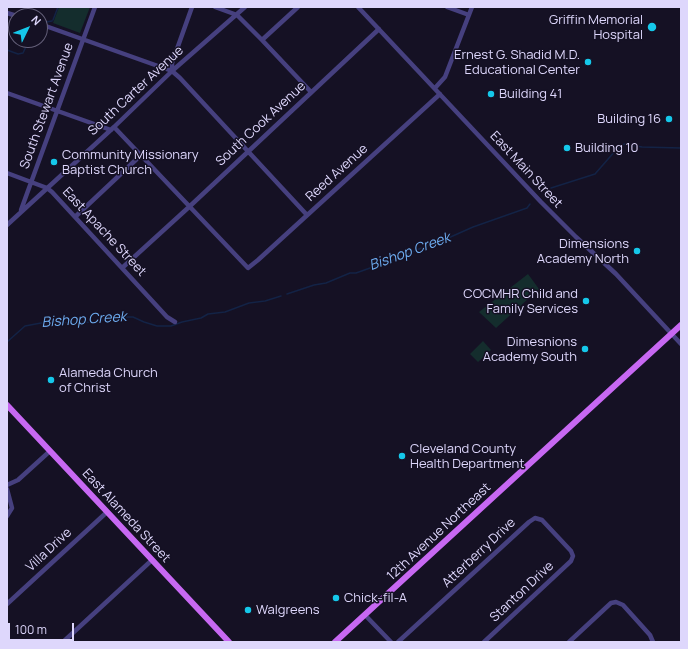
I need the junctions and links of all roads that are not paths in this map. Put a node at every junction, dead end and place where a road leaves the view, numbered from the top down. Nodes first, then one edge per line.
1 (95, 7) edge
2 (192, 7) edge
3 (215, 7) edge
4 (245, 7) edge
5 (298, 7) edge
6 (359, 7) edge
7 (447, 7) edge
8 (472, 7) edge
9 (237, 14) junction
10 (469, 15) junction
11 (48, 27) edge
12 (379, 28) junction
13 (83, 39) junction
14 (262, 40) junction
15 (172, 71) junction
16 (435, 88) junction
17 (311, 92) junction
18 (7, 93) edge
19 (440, 94) junction
20 (57, 111) junction
21 (113, 128) junction
22 (248, 152) junction
23 (141, 155) junction
24 (7, 173) edge
25 (31, 182) junction
26 (47, 188) junction
27 (189, 206) junction
28 (20, 212) junction
29 (307, 215) junction
30 (75, 217) junction
31 (7, 225) edge
32 (122, 268) junction
33 (175, 322) dead end
34 (681, 325) edge
35 (671, 334) junction
36 (681, 344) edge
37 (7, 406) edge
38 (50, 451) junction
39 (7, 485) edge
40 (7, 488) edge
41 (107, 512) junction
42 (7, 516) edge
43 (573, 556) joint
44 (152, 560) junction
45 (7, 604) edge
46 (365, 614) junction
47 (63, 642) edge
48 (229, 642) edge
49 (336, 642) edge
50 (390, 642) edge
51 (398, 642) edge
52 (484, 642) edge
53 (569, 642) edge
54 (653, 642) edge

1 - 13 street, South Stewart Avenue
2 - 15 street
3 - 9 street
4 - 9 street, South Carter Avenue
5 - 14 street
6 - 12 street, East Main Street
7 - 10 street
8 - 10 street
9 - 14 street
9 - 15 street, South Carter Avenue
10 - 16 street
11 - 13 street
12 - 16 street, East Main Street
12 - 17 street, South Cook Avenue
13 - 15 street
13 - 20 street, South Stewart Avenue
14 - 17 street
15 - 21 street, South Carter Avenue
15 - 22 street
16 - 19 street, East Main Street
17 - 22 street, South Cook Avenue
18 - 20 street
19 - 29 street, Reed Avenue
19 - 35 street, East Main Street
20 - 21 street
20 - 25 street, South Stewart Avenue
21 - 23 street
21 - 26 street, South Carter Avenue
22 - 27 street, South Cook Avenue
22 - 29 street
23 - 27 street
23 - 30 street
24 - 25 street, East Apache Street
25 - 26 street, East Apache Street
25 - 28 street, South Stewart Avenue
26 - 28 street, South Carter Avenue
26 - 30 street, East Apache Street
27 - 29 street, Reed Avenue
27 - 32 street, South Cook Avenue
28 - 31 street, South Carter Avenue
30 - 32 street, East Apache Street
32 - 33 street, East Apache Street
34 - 35 main road, 12th Avenue Northeast
35 - 36 street, East Main Street
35 - 46 main road, 12th Avenue Northeast
37 - 38 main road, East Alameda Street
38 - 39 street
38 - 41 main road, East Alameda Street
40 - 42 street
41 - 44 main road, East Alameda Street
41 - 45 street, Villa Drive
43 - 51 street, Atterberry Drive
43 - 52 street, Stanton Drive
44 - 47 street
44 - 48 main road, East Alameda Street
46 - 49 main road, 12th Avenue Northeast
46 - 50 street
53 - 54 street

